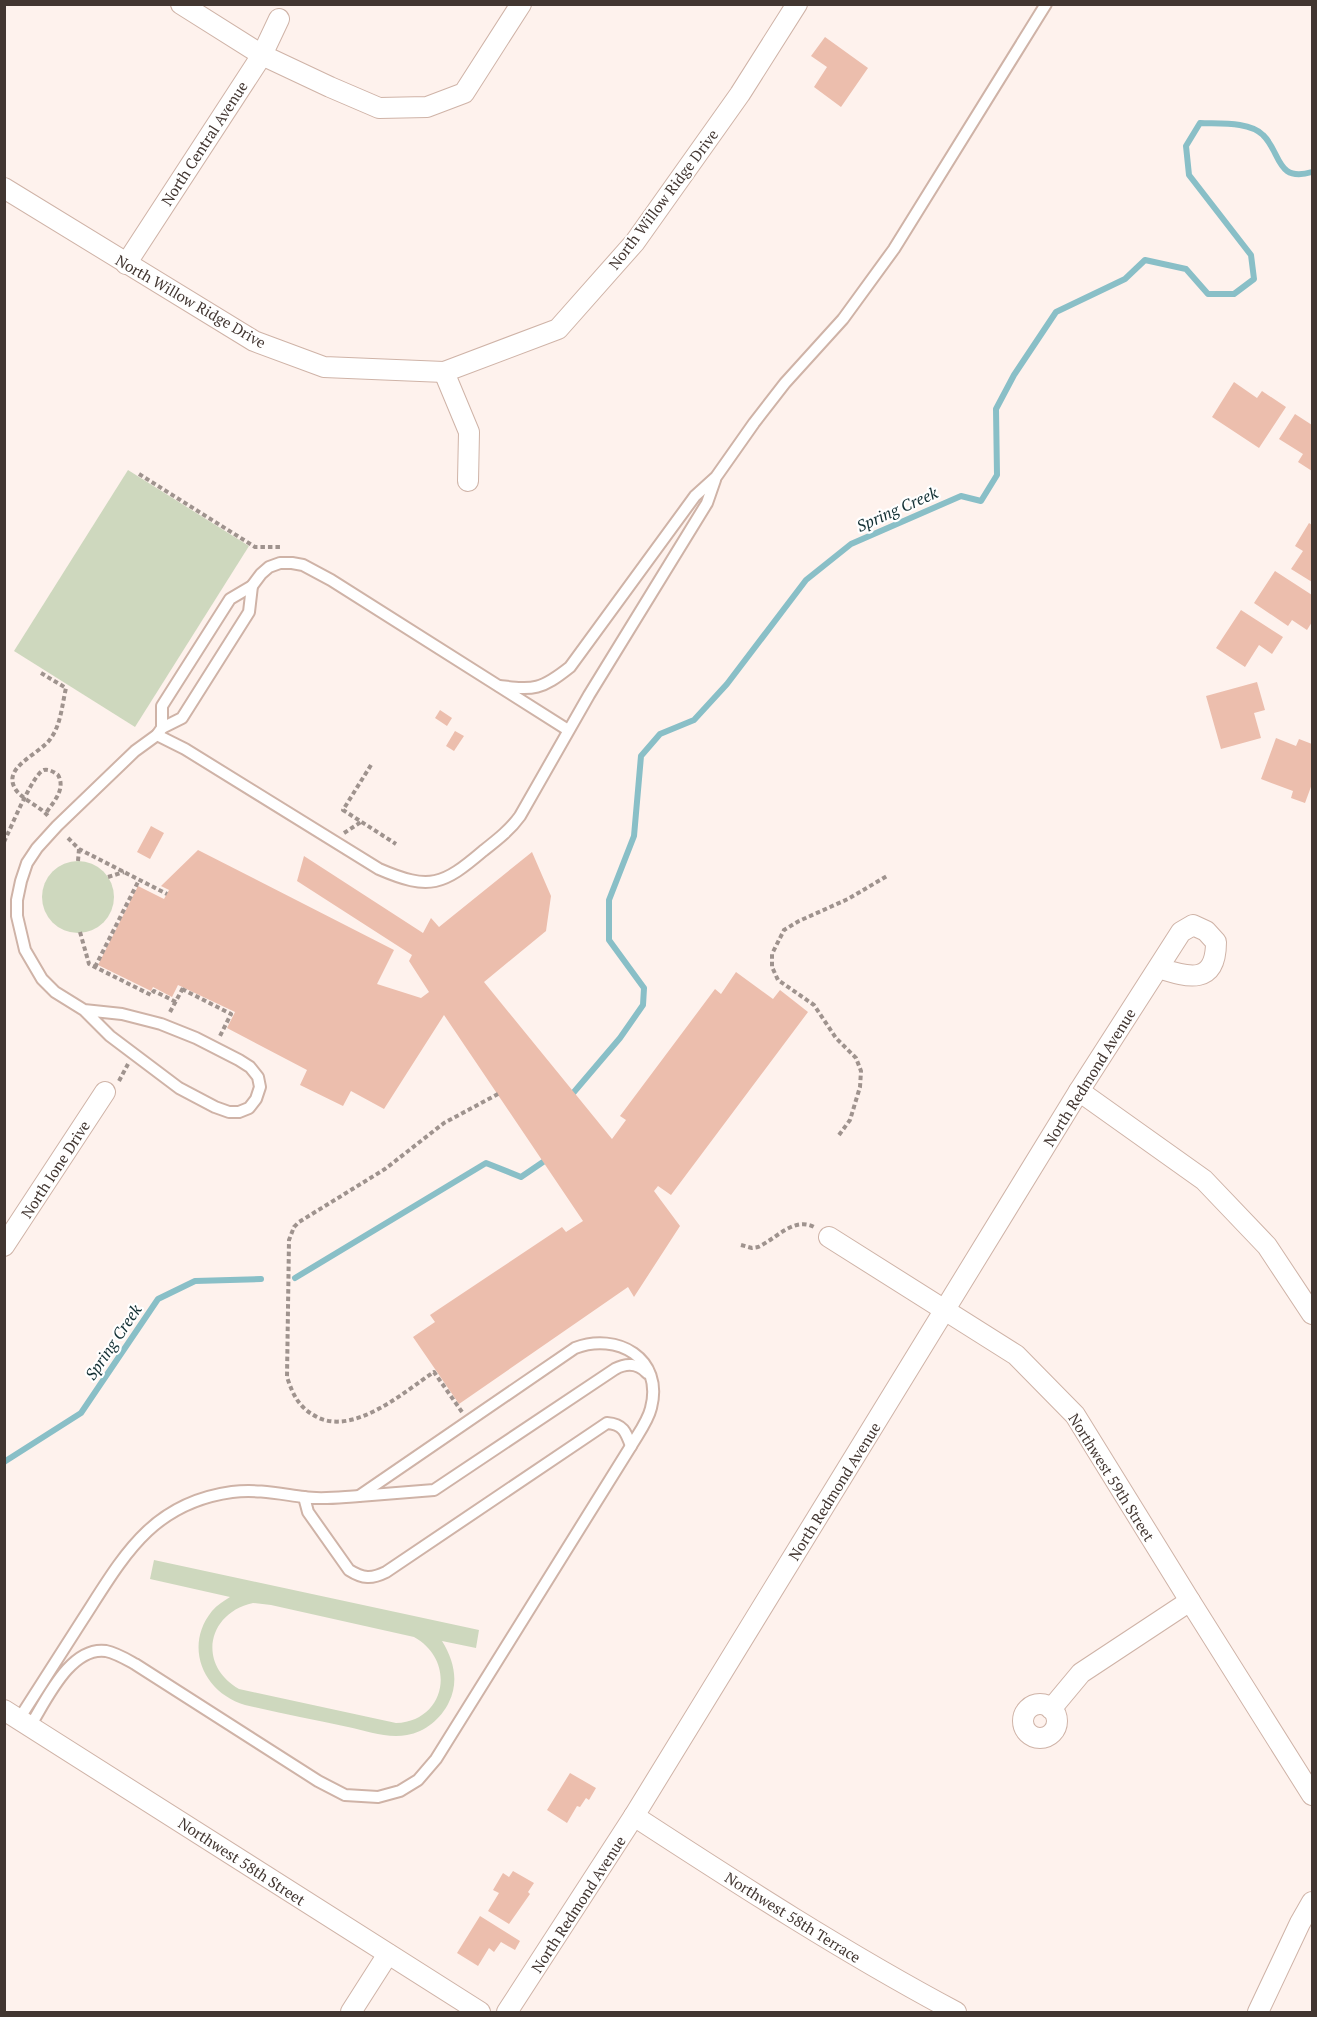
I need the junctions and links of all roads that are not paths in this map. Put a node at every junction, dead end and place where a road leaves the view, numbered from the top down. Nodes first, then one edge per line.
1 (181, 4) edge
2 (521, 4) edge
3 (797, 4) edge
4 (1046, 4) edge
5 (279, 19) dead end
6 (262, 55) junction
7 (4, 188) edge
8 (126, 264) junction
9 (444, 372) junction
10 (716, 477) junction
11 (468, 481) dead end
12 (252, 585) junction
13 (499, 686) junction
14 (568, 730) junction
15 (160, 732) junction
16 (1159, 968) dead end
17 (84, 1010) junction
18 (1079, 1091) junction
19 (105, 1092) dead end
20 (829, 1237) road end
21 (4, 1246) edge
22 (945, 1309) junction
23 (1312, 1314) edge
24 (651, 1378) junction
25 (631, 1446) junction
26 (359, 1496) junction
27 (304, 1497) junction
28 (1190, 1601) junction
29 (1051, 1708) dead end
30 (14, 1719) edge
31 (1312, 1795) edge
32 (634, 1816) junction
33 (1312, 1902) edge
34 (388, 1954) junction
35 (351, 2013) edge
36 (480, 2013) edge
37 (507, 2013) edge
38 (956, 2013) edge
39 (1258, 2013) edge

1 - 6 street
2 - 6 street
3 - 9 street, North Willow Ridge Drive
4 - 10 lane
5 - 6 street, North Central Avenue
6 - 8 street, North Central Avenue
7 - 8 street, North Willow Ridge Drive
8 - 9 street, North Willow Ridge Drive
9 - 11 street
10 - 13 lane
10 - 14 lane
12 - 13 lane
12 - 15 lane
12 - 15 lane
13 - 14 lane
14 - 15 lane
15 - 17 lane
16 - 18 street, North Redmond Avenue
17 - 17 lane
18 - 22 street, North Redmond Avenue
18 - 23 street
19 - 21 street, North Ione Drive
20 - 22 street, Northwest 59th Street
22 - 28 street, Northwest 59th Street
22 - 32 street, North Redmond Avenue
24 - 25 lane
24 - 26 lane
24 - 26 lane
25 - 27 lane
25 - 30 lane
26 - 27 lane
27 - 30 lane
28 - 29 street
28 - 31 street, Northwest 59th Street
30 - 34 street, Northwest 58th Street
32 - 37 street, North Redmond Avenue
32 - 38 street, Northwest 58th Terrace
33 - 39 street
34 - 35 street
34 - 36 street, Northwest 58th Street

